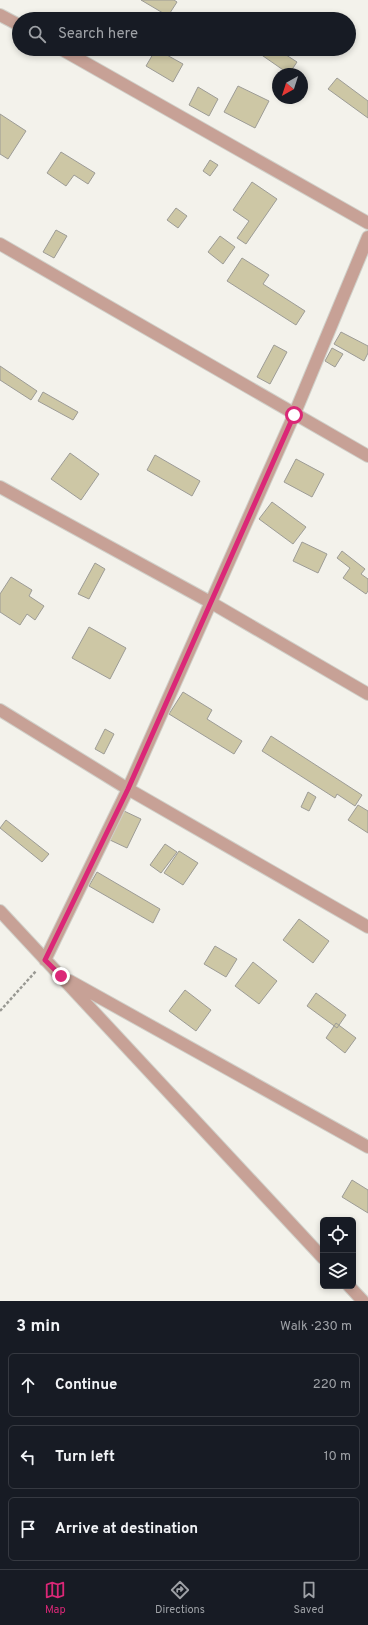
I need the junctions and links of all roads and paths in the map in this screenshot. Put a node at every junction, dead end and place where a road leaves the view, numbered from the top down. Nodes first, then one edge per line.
1 (0, 15) edge
2 (12, 21) edge
3 (73, 56) edge
4 (368, 223) edge
5 (368, 237) edge
6 (0, 244) edge
7 (294, 415) junction
8 (368, 456) edge
9 (0, 487) edge
10 (210, 602) junction
11 (368, 694) edge
12 (0, 710) edge
13 (128, 789) junction
14 (0, 911) edge
15 (368, 927) edge
16 (45, 960) junction
17 (61, 976) junction
18 (0, 1010) edge
19 (368, 1147) edge
20 (320, 1255) edge
21 (352, 1289) edge
22 (363, 1301) edge

1 - 2 street
3 - 4 street
5 - 7 street
6 - 7 street
7 - 8 street
7 - 10 street
9 - 10 street
10 - 11 street
10 - 13 street
12 - 13 street
13 - 15 street
13 - 16 street
14 - 16 street
16 - 17 street
16 - 18 path
17 - 19 street
17 - 20 street
21 - 22 street

